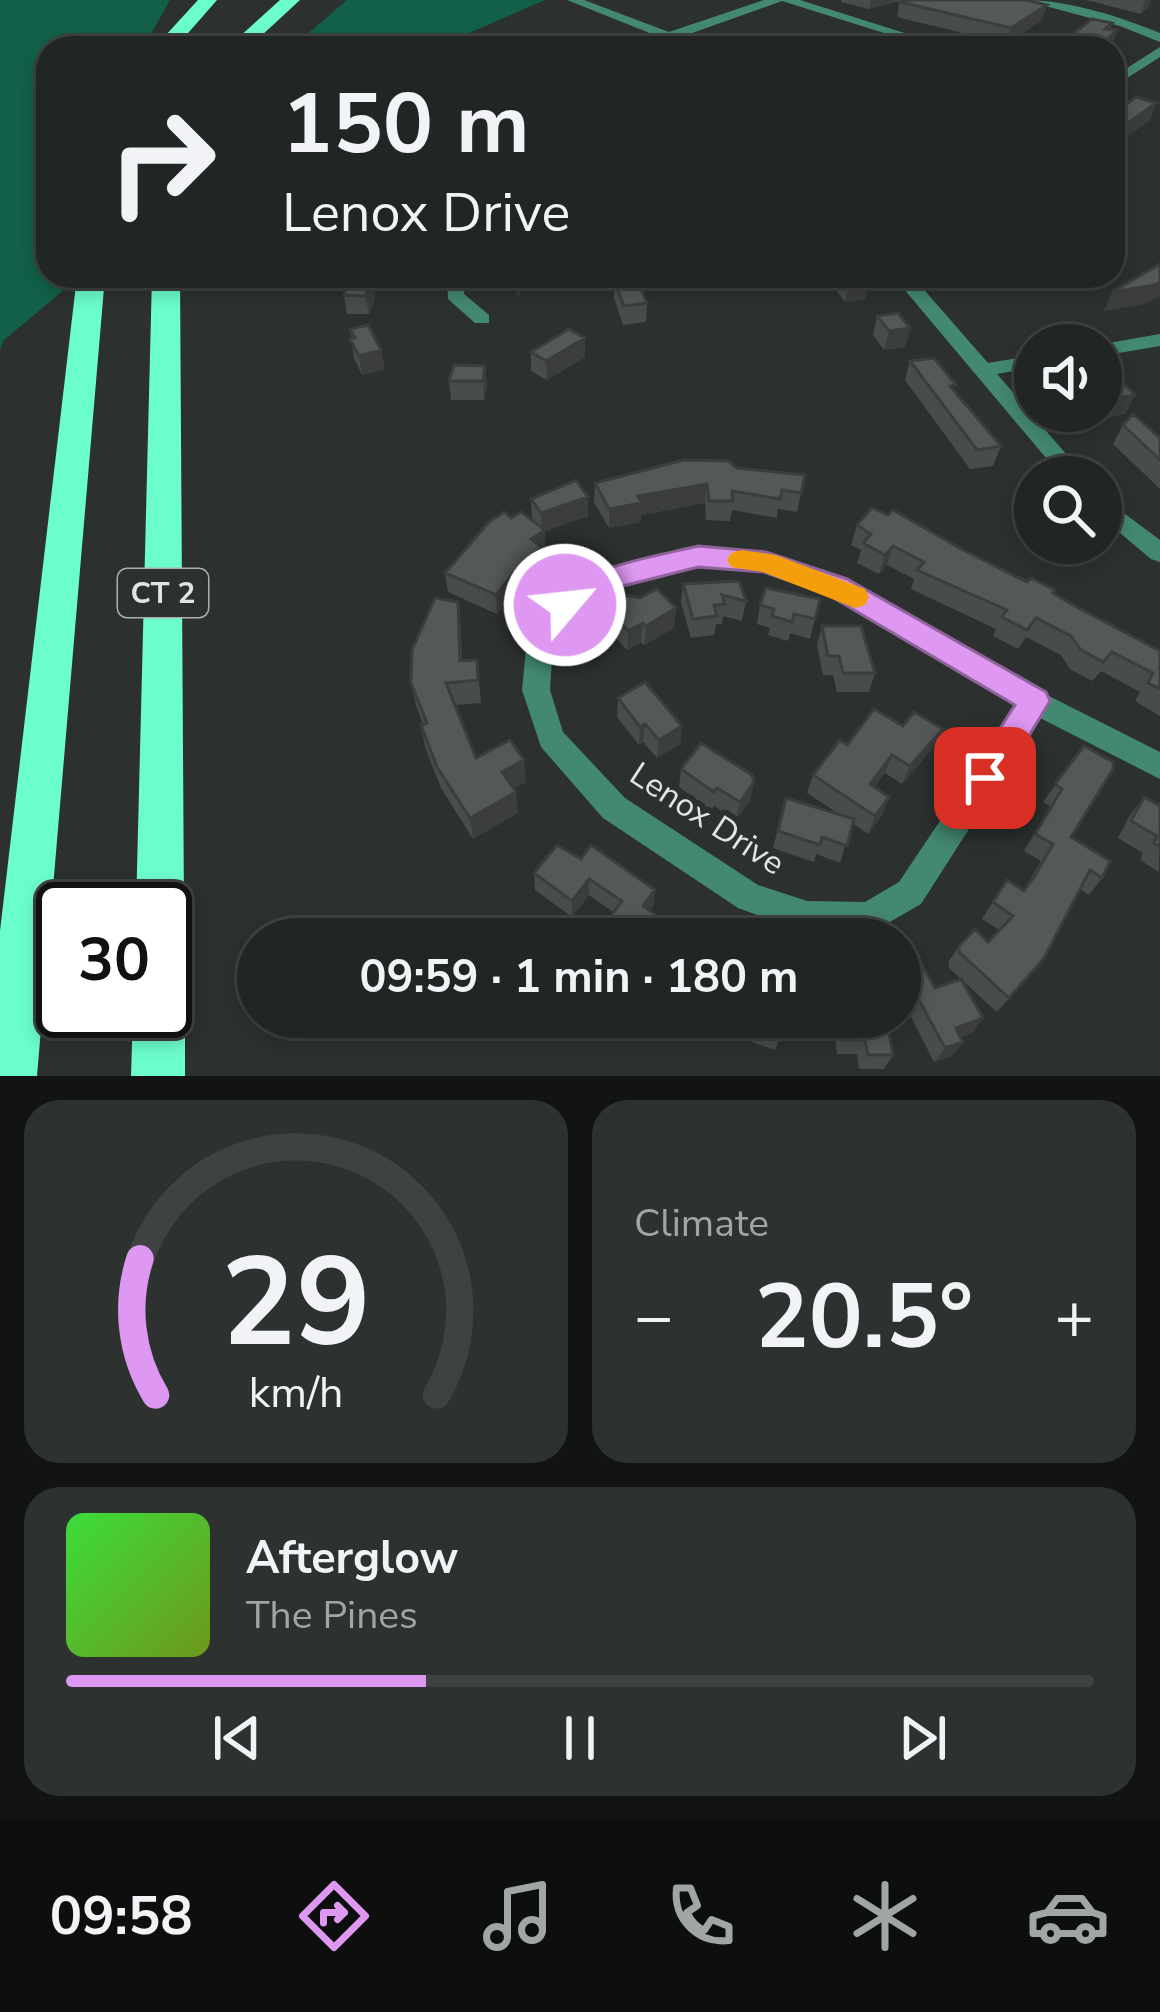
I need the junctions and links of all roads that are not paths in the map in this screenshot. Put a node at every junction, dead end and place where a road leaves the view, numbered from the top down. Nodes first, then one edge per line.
1 (180, 0) edge
2 (208, 0) edge
3 (291, 0) edge
4 (573, 0) edge
5 (776, 0) edge
6 (787, 0) edge
7 (1029, 0) edge
8 (236, 20) dead end
9 (673, 35) joint
10 (160, 36) edge
11 (175, 36) edge
12 (230, 36) edge
13 (241, 36) edge
14 (906, 36) edge
15 (1160, 38) edge
16 (1160, 50) edge
17 (1125, 75) edge
18 (90, 288) edge
19 (166, 288) edge
20 (455, 288) edge
21 (912, 288) edge
22 (482, 319) dead end
23 (1160, 340) edge
24 (1122, 346) edge
25 (1014, 365) edge
26 (983, 370) junction
27 (1057, 456) edge
28 (1122, 521) edge
29 (1160, 553) edge
30 (1035, 701) junction
31 (1160, 766) edge
32 (160, 882) edge
33 (159, 1038) edge
34 (10, 1076) edge
35 (158, 1076) edge

1 - 10 highway
2 - 11 highway
3 - 13 highway
4 - 9 street
5 - 9 street
6 - 14 street
7 - 15 street
8 - 12 highway
16 - 17 street
18 - 34 highway
19 - 32 highway, CT 2
20 - 22 street
21 - 26 street
23 - 24 street
25 - 26 street
26 - 27 street
28 - 29 street
30 - 30 street, Lenox Drive
30 - 31 street, Lenox Drive
33 - 35 highway

